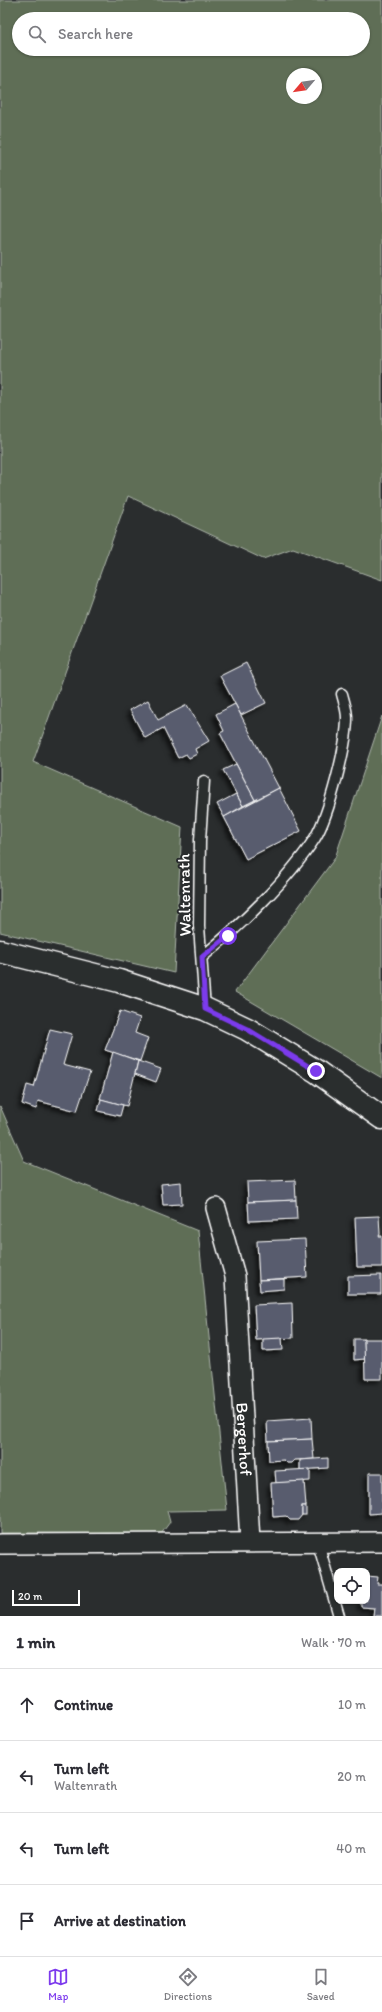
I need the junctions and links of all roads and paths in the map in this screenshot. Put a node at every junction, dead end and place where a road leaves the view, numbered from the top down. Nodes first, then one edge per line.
1 (342, 694) dead end
2 (204, 781) dead end
3 (0, 951) edge
4 (202, 957) junction
5 (205, 1009) junction
6 (382, 1118) edge
7 (216, 1208) dead end
8 (250, 1542) junction
9 (382, 1542) edge
10 (318, 1543) junction
11 (0, 1544) edge
12 (339, 1616) edge

1 - 4 lane
2 - 4 lane, Waltenrath
3 - 5 street
4 - 5 lane, Waltenrath
5 - 6 street
7 - 8 street, Bergerhof
8 - 10 street
8 - 11 street
9 - 10 street
10 - 12 lane

